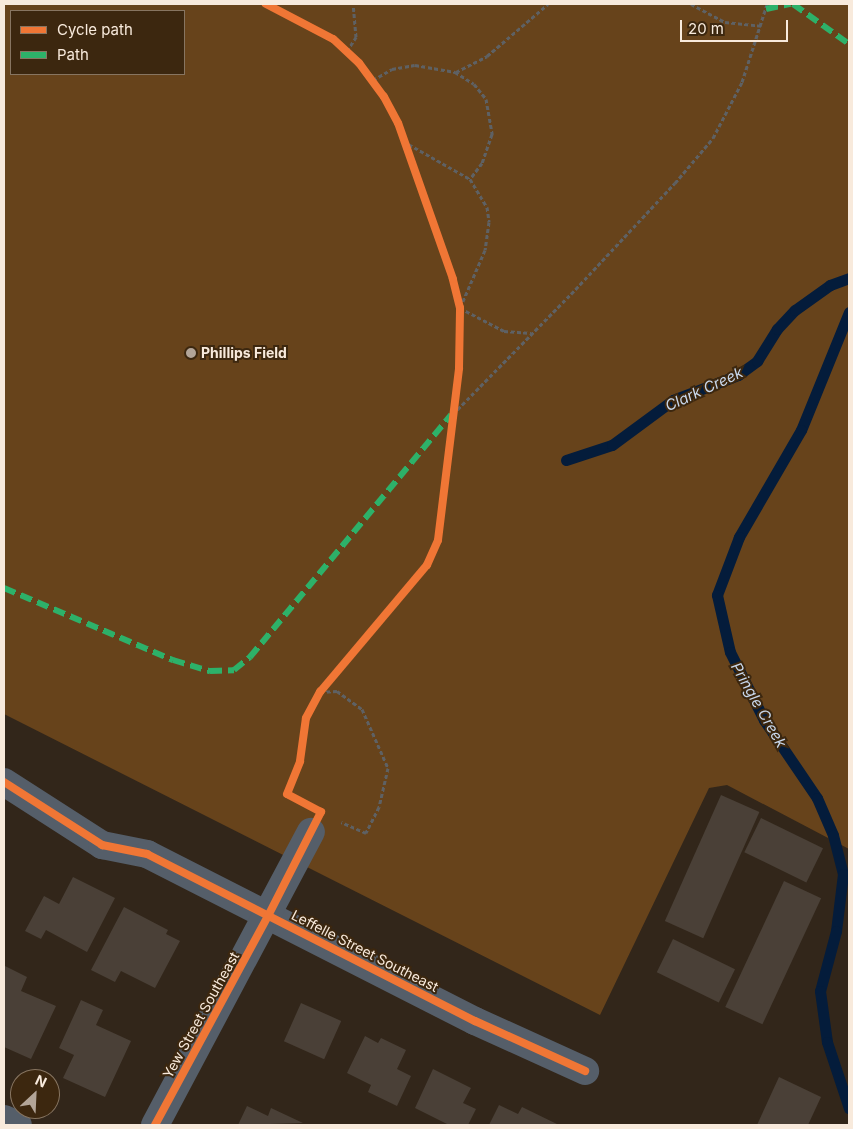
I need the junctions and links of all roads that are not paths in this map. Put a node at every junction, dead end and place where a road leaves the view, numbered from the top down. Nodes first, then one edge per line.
1 (4, 782) edge
2 (316, 822) road end
3 (268, 916) junction
4 (585, 1072) dead end
5 (4, 1119) edge
6 (18, 1125) edge
7 (155, 1125) edge

1 - 3 street, Leffelle Street Southeast
2 - 3 street, Yew Street Southeast
3 - 4 street, Leffelle Street Southeast
3 - 7 street, Yew Street Southeast
5 - 6 street

